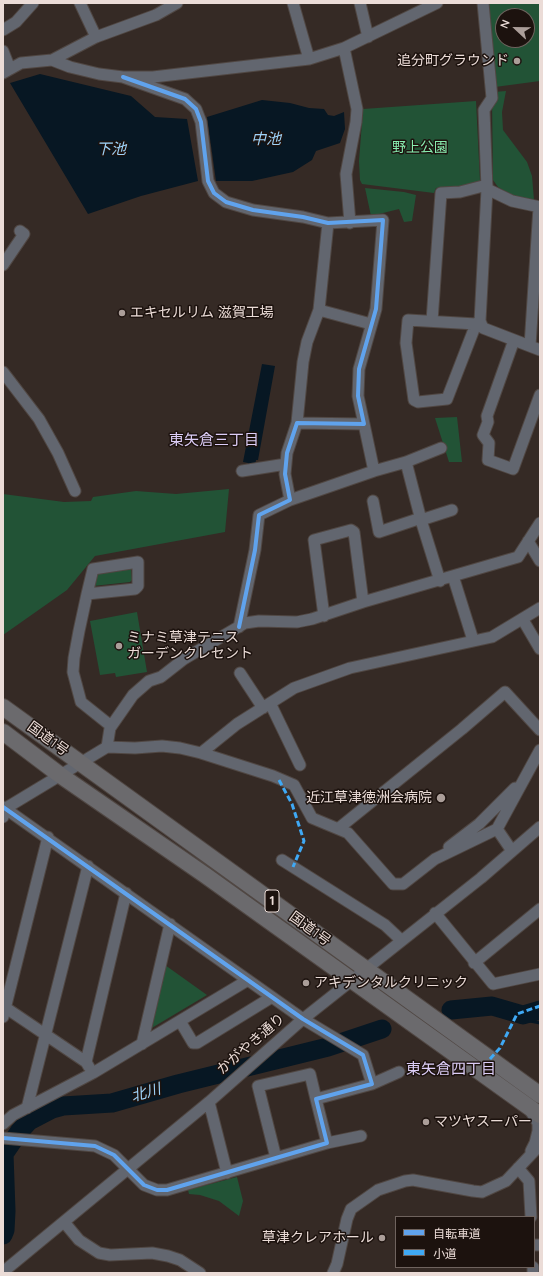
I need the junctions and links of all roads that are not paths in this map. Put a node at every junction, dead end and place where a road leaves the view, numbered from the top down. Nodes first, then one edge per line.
1 (33, 3) edge
2 (80, 3) edge
3 (177, 3) edge
4 (294, 3) edge
5 (360, 3) edge
6 (437, 3) edge
7 (483, 3) edge
8 (3, 30) edge
9 (96, 37) junction
10 (368, 37) junction
11 (344, 48) junction
12 (3, 52) edge
13 (309, 59) junction
14 (52, 60) junction
15 (6, 71) edge
16 (123, 77) junction
17 (487, 187) junction
18 (539, 207) edge
19 (328, 223) junction
20 (350, 223) junction
21 (20, 231) dead end
22 (538, 256) edge
23 (3, 265) edge
24 (536, 305) edge
25 (319, 310) junction
26 (432, 321) junction
27 (478, 323) junction
28 (371, 324) junction
29 (514, 340) junction
30 (535, 348) edge
31 (3, 372) edge
32 (540, 395) edge
33 (298, 423) junction
34 (364, 424) junction
35 (442, 448) dead end
36 (406, 462) junction
37 (286, 464) junction
38 (242, 471) dead end
39 (374, 471) junction
40 (75, 492) dead end
41 (290, 500) junction
42 (373, 502) dead end
43 (452, 510) dead end
44 (421, 519) junction
45 (540, 523) edge
46 (528, 541) junction
47 (540, 561) edge
48 (453, 576) junction
49 (440, 580) junction
50 (87, 594) junction
51 (363, 602) junction
52 (540, 608) edge
53 (324, 616) junction
54 (523, 620) junction
55 (239, 627) junction
56 (473, 640) junction
57 (540, 648) edge
58 (240, 673) dead end
59 (266, 705) junction
60 (3, 707) edge
61 (111, 726) junction
62 (540, 730) edge
63 (3, 732) edge
64 (107, 747) junction
65 (540, 750) edge
66 (201, 753) junction
67 (81, 763) junction
68 (300, 765) dead end
69 (60, 775) junction
70 (521, 782) junction
71 (4, 810) edge
72 (540, 827) edge
73 (339, 828) junction
74 (497, 829) junction
75 (48, 837) junction
76 (512, 851) junction
77 (434, 859) junction
78 (282, 860) dead end
79 (88, 866) junction
80 (126, 893) junction
81 (540, 909) edge
82 (435, 913) junction
83 (170, 924) junction
84 (401, 940) junction
85 (474, 963) junction
86 (365, 970) junction
87 (540, 974) edge
88 (248, 980) junction
89 (351, 980) junction
90 (272, 997) junction
91 (4, 1010) edge
92 (303, 1019) junction
93 (180, 1020) junction
94 (45, 1035) junction
95 (142, 1044) junction
96 (86, 1062) junction
97 (399, 1072) dead end
98 (93, 1073) junction
99 (372, 1084) junction
100 (540, 1096) edge
101 (316, 1098) junction
102 (209, 1102) junction
103 (527, 1106) junction
104 (27, 1108) junction
105 (540, 1115) edge
106 (3, 1124) edge
107 (361, 1136) dead end
108 (4, 1138) edge
109 (327, 1143) junction
110 (540, 1145) edge
111 (276, 1158) junction
112 (526, 1158) junction
113 (518, 1168) junction
114 (128, 1170) junction
115 (226, 1173) junction
116 (531, 1216) edge
117 (64, 1222) junction
118 (3, 1272) edge
119 (200, 1273) edge
120 (333, 1273) edge

1 - 8 street
2 - 9 street
3 - 9 street
4 - 13 street
5 - 10 street
6 - 10 street
7 - 17 street
9 - 14 street
10 - 11 street
11 - 13 street
11 - 20 street
12 - 15 street
13 - 16 street
14 - 15 street
14 - 16 street
16 - 19 street
17 - 18 street
17 - 26 street
17 - 27 street
18 - 22 street
19 - 20 street
19 - 25 street
20 - 28 street
21 - 23 street
22 - 24 street
24 - 30 street
25 - 28 street
25 - 33 street
26 - 27 street
26 - 27 street
27 - 29 street
28 - 34 street
29 - 30 street
29 - 32 street
31 - 40 street
33 - 34 street
33 - 37 street
34 - 39 street
35 - 36 street
36 - 39 street
36 - 44 street
37 - 38 street
37 - 41 street
39 - 41 street
41 - 55 street
42 - 44 street
43 - 44 street
44 - 49 street
45 - 46 street
46 - 47 street
46 - 48 street
48 - 49 street
48 - 56 street
49 - 51 street
50 - 50 street
50 - 61 street
51 - 53 street
51 - 53 street
52 - 54 street
53 - 55 street
54 - 56 street
54 - 57 street
55 - 61 street
56 - 59 street
58 - 59 street
59 - 66 street
59 - 68 street
60 - 67 highway, 国道1号 / 1
61 - 64 street
62 - 73 street
63 - 69 highway, 国道1号 / 1
64 - 66 street
64 - 67 street
65 - 70 street
66 - 73 street
67 - 69 street
67 - 86 highway, 国道1号 / 1
69 - 71 street
69 - 89 highway, 国道1号 / 1
70 - 74 street
70 - 77 street
71 - 75 street
72 - 76 street, かがやき通り
73 - 77 street
74 - 76 street
74 - 77 street
75 - 79 street
75 - 91 street
76 - 82 street, かがやき通り
78 - 84 street
79 - 80 street
79 - 94 street
80 - 83 street
80 - 96 street
81 - 85 street
82 - 84 street, かがやき通り
82 - 85 street
83 - 88 street
83 - 95 street
84 - 86 street, かがやき通り
85 - 87 street
86 - 89 street, かがやき通り
86 - 100 highway, 国道1号 / 1
88 - 90 street
88 - 93 street
89 - 92 street, かがやき通り
89 - 103 highway, 国道1号 / 1
90 - 92 street
90 - 93 street
91 - 94 street
92 - 99 street
92 - 102 street, かがやき通り
93 - 95 street
94 - 96 street
94 - 104 street
95 - 98 street
96 - 98 street
97 - 99 street
98 - 104 street
99 - 101 street
101 - 109 street
101 - 111 street
102 - 114 street, かがやき通り
102 - 115 street
103 - 105 highway, 国道1号 / 1
103 - 112 street
104 - 106 street
107 - 109 street
108 - 114 street
109 - 111 street
110 - 112 street
111 - 115 street
112 - 113 street
113 - 116 street
113 - 120 street
114 - 115 street
114 - 117 street, かがやき通り
117 - 118 street, かがやき通り
117 - 119 street

